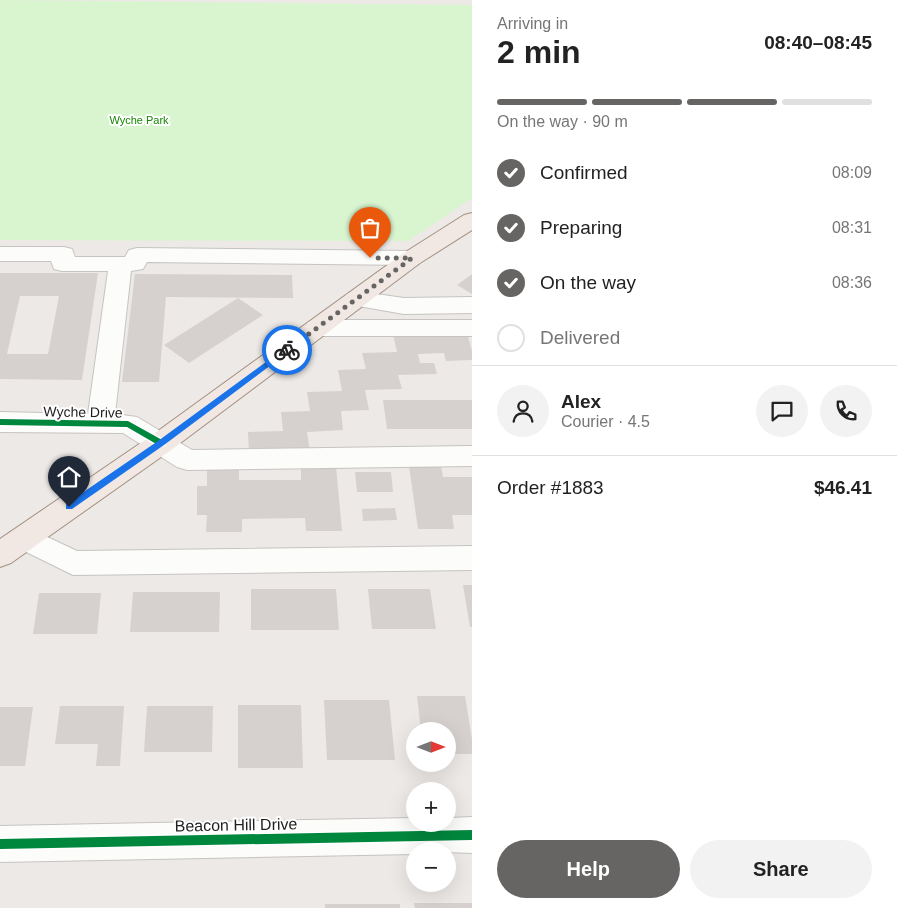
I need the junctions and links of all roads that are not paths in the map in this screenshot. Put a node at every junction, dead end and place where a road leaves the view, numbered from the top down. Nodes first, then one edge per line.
1 (472, 220) edge
2 (0, 254) edge
3 (412, 258) junction
4 (120, 264) junction
5 (355, 300) junction
6 (472, 305) edge
7 (317, 328) junction
8 (472, 328) edge
9 (0, 422) edge
10 (100, 424) junction
11 (161, 443) junction
12 (472, 456) edge
13 (12, 547) edge
14 (472, 558) edge
15 (472, 835) edge
16 (0, 844) edge

1 - 3 main road
2 - 4 street
3 - 4 street
3 - 5 main road
4 - 10 street
5 - 6 street
5 - 7 main road
7 - 8 street
7 - 11 main road
9 - 10 street, Wyche Drive
10 - 11 street, Wyche Drive
11 - 12 street, Wyche Drive
11 - 13 main road
13 - 14 street
15 - 16 street, Beacon Hill Drive

